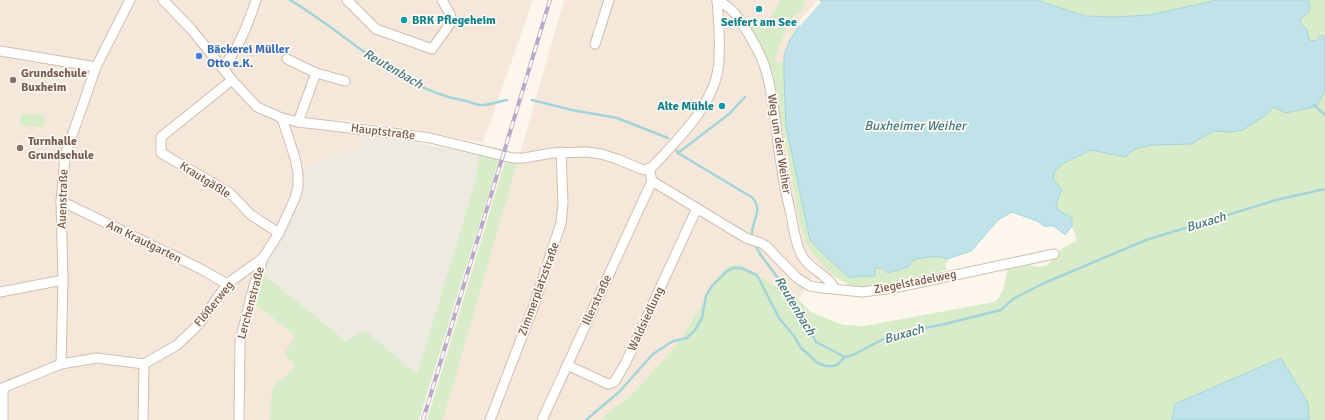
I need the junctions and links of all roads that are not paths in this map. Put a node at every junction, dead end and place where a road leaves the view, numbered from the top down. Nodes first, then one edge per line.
1 (130, 0) edge
2 (163, 0) edge
3 (256, 0) edge
4 (347, 0) edge
5 (442, 0) edge
6 (609, 0) edge
7 (717, 0) edge
8 (595, 44) dead end
9 (0, 51) edge
10 (287, 59) dead end
11 (96, 67) junction
12 (223, 67) junction
13 (316, 73) junction
14 (232, 80) junction
15 (345, 81) dead end
16 (282, 118) junction
17 (298, 122) junction
18 (561, 152) junction
19 (649, 169) junction
20 (652, 181) junction
21 (61, 201) junction
22 (697, 208) junction
23 (279, 233) junction
24 (1054, 254) dead end
25 (263, 258) junction
26 (63, 280) junction
27 (227, 284) junction
28 (835, 289) junction
29 (0, 292) edge
30 (61, 364) junction
31 (144, 364) junction
32 (567, 365) junction
33 (2, 388) edge
34 (3, 420) edge
35 (143, 420) edge
36 (239, 420) edge
37 (490, 420) edge
38 (542, 420) edge

1 - 11 street, Auenstraße
2 - 12 street, Hauptstraße
3 - 12 street
4 - 5 street
6 - 8 street
7 - 19 street
7 - 28 street, Weg um den Weiher
9 - 11 street
10 - 13 street
11 - 21 street, Auenstraße
12 - 14 street, Hauptstraße
13 - 15 street
13 - 17 street
14 - 16 street, Hauptstraße
14 - 23 street, Krautgäßle
16 - 17 street, Hauptstraße
16 - 23 street, Flößerweg
17 - 18 street, Hauptstraße
18 - 19 street, Hauptstraße
18 - 37 street, Zimmerplatzstraße
19 - 20 street
20 - 22 street, Ziegelstadelweg
20 - 32 street, Illerstraße
21 - 26 street, Auenstraße
21 - 27 street, Am Krautgarten
22 - 28 street, Ziegelstadelweg
22 - 32 street, Waldsiedlung
23 - 25 street, Flößerweg
24 - 28 street, Ziegelstadelweg
25 - 27 street, Flößerweg
25 - 36 street, Lerchenstraße
26 - 29 street
26 - 30 street, Auenstraße
27 - 31 street, Flößerweg
30 - 31 street
30 - 33 street
31 - 35 street
32 - 38 street, Illerstraße
33 - 34 street

